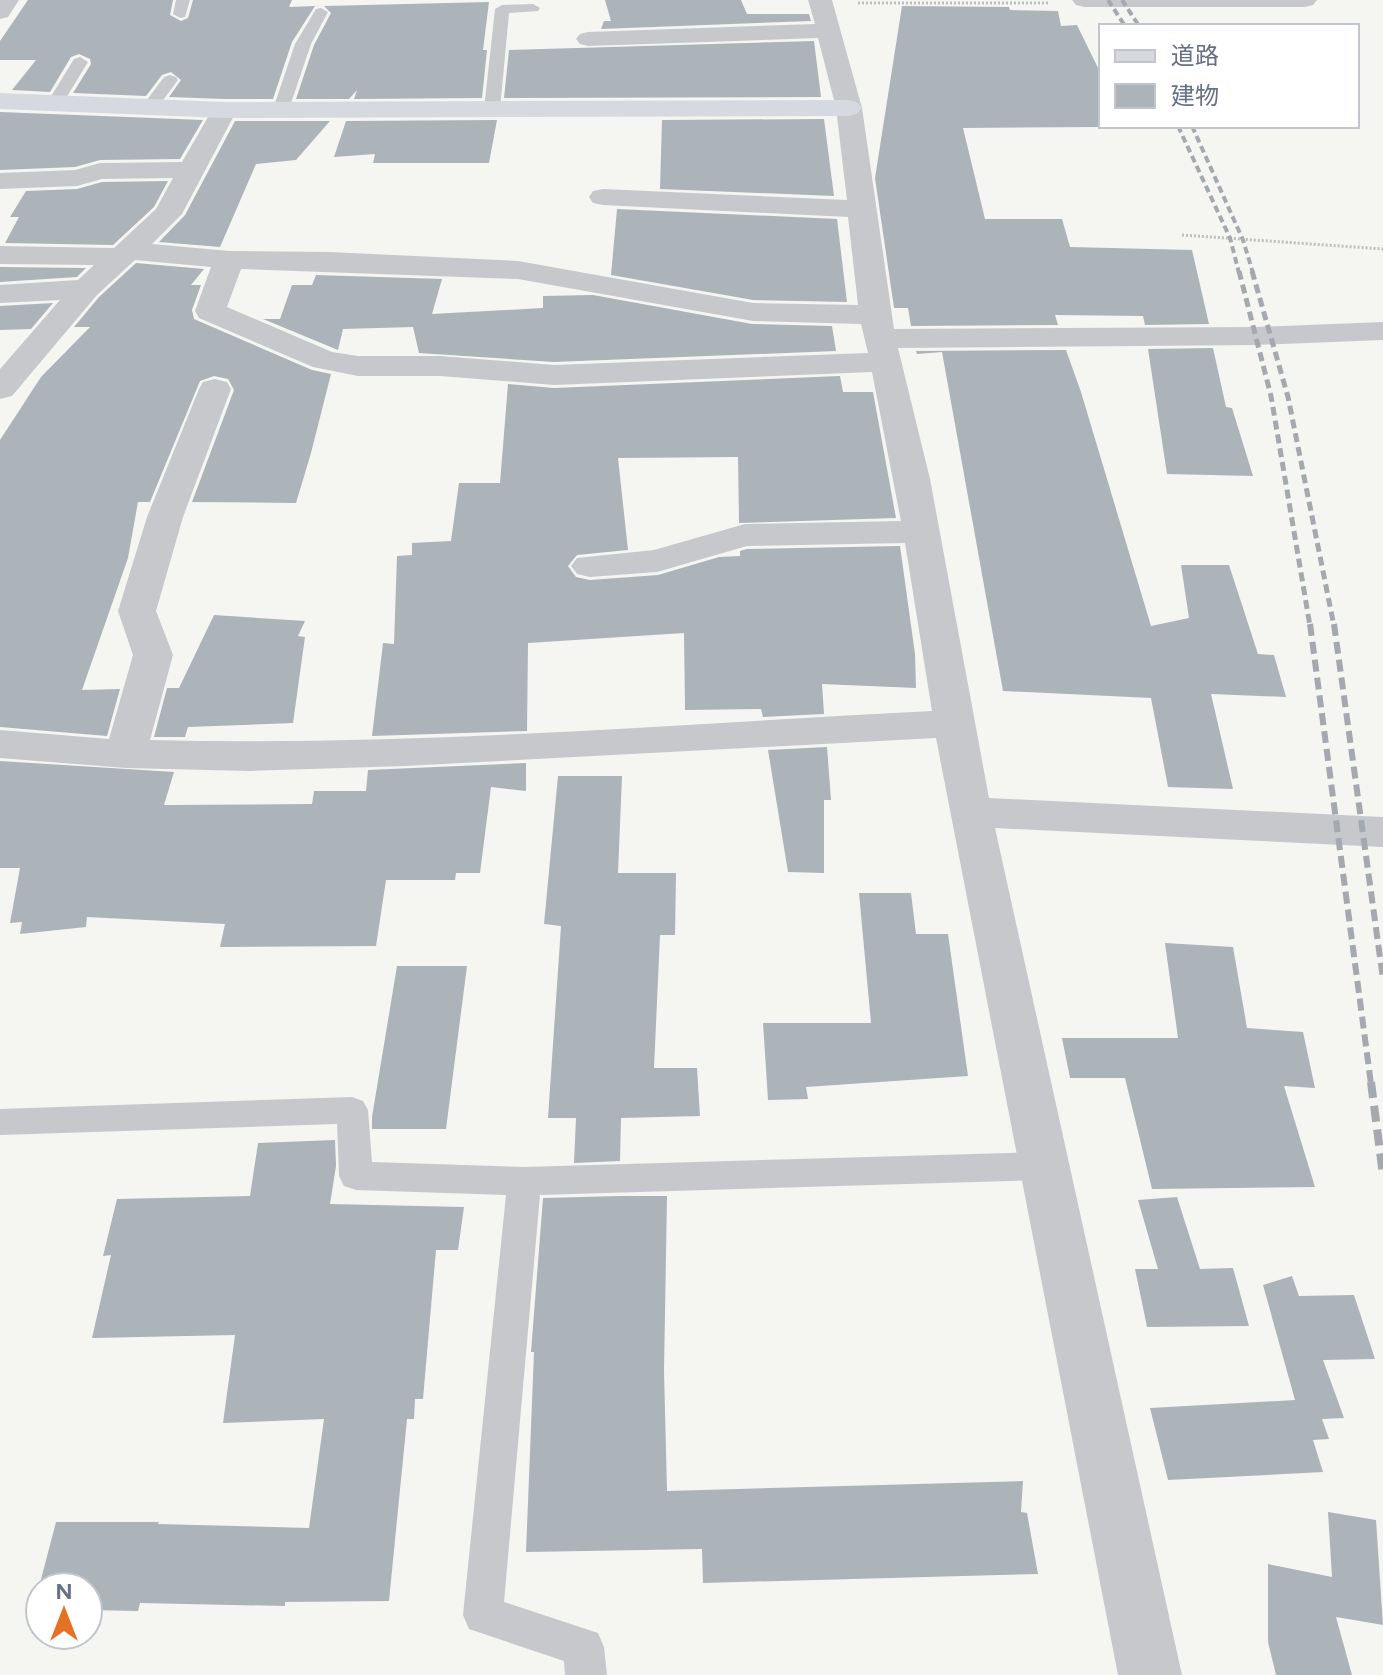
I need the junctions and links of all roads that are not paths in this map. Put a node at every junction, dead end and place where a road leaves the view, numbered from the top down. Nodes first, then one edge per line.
1 (7, 0) edge
2 (1084, 0) edge
3 (1291, 0) edge
4 (533, 8) dead end
5 (817, 9) edge
6 (0, 12) edge
7 (321, 12) dead end
8 (588, 39) dead end
9 (80, 62) dead end
10 (170, 80) dead end
11 (0, 101) edge
12 (55, 103) junction
13 (149, 108) junction
14 (849, 108) junction
15 (281, 109) junction
16 (492, 109) junction
17 (224, 110) junction
18 (192, 170) junction
19 (3, 186) edge
20 (603, 197) dead end
21 (863, 209) junction
22 (127, 254) junction
23 (0, 255) edge
24 (229, 260) junction
25 (86, 289) junction
26 (0, 294) edge
27 (1383, 331) edge
28 (882, 339) junction
29 (0, 389) edge
30 (215, 389) dead end
31 (921, 532) junction
32 (590, 566) dead end
33 (954, 723) junction
34 (0, 744) edge
35 (126, 754) junction
36 (970, 812) junction
37 (1383, 832) edge
38 (0, 1122) edge
39 (1042, 1166) junction
40 (524, 1181) junction
41 (586, 1675) edge
42 (1150, 1675) edge

1 - 6 street
2 - 3 street
4 - 16 lane
5 - 8 street
5 - 14 street
7 - 15 lane
9 - 12 lane
10 - 13 lane
11 - 12 street
12 - 13 street
13 - 17 street
14 - 16 street
14 - 21 street
15 - 16 street
15 - 17 street
17 - 18 street
18 - 19 street
18 - 22 street
20 - 21 street
21 - 28 street
22 - 23 street
22 - 24 street
22 - 25 street
24 - 28 street
24 - 28 street
25 - 26 street
25 - 29 street
27 - 28 street
28 - 31 street
30 - 35 street
31 - 32 street
31 - 33 street
33 - 35 street
33 - 36 street
34 - 35 street
36 - 37 street
36 - 39 street
38 - 40 lane
39 - 40 lane
39 - 42 street
40 - 41 lane

